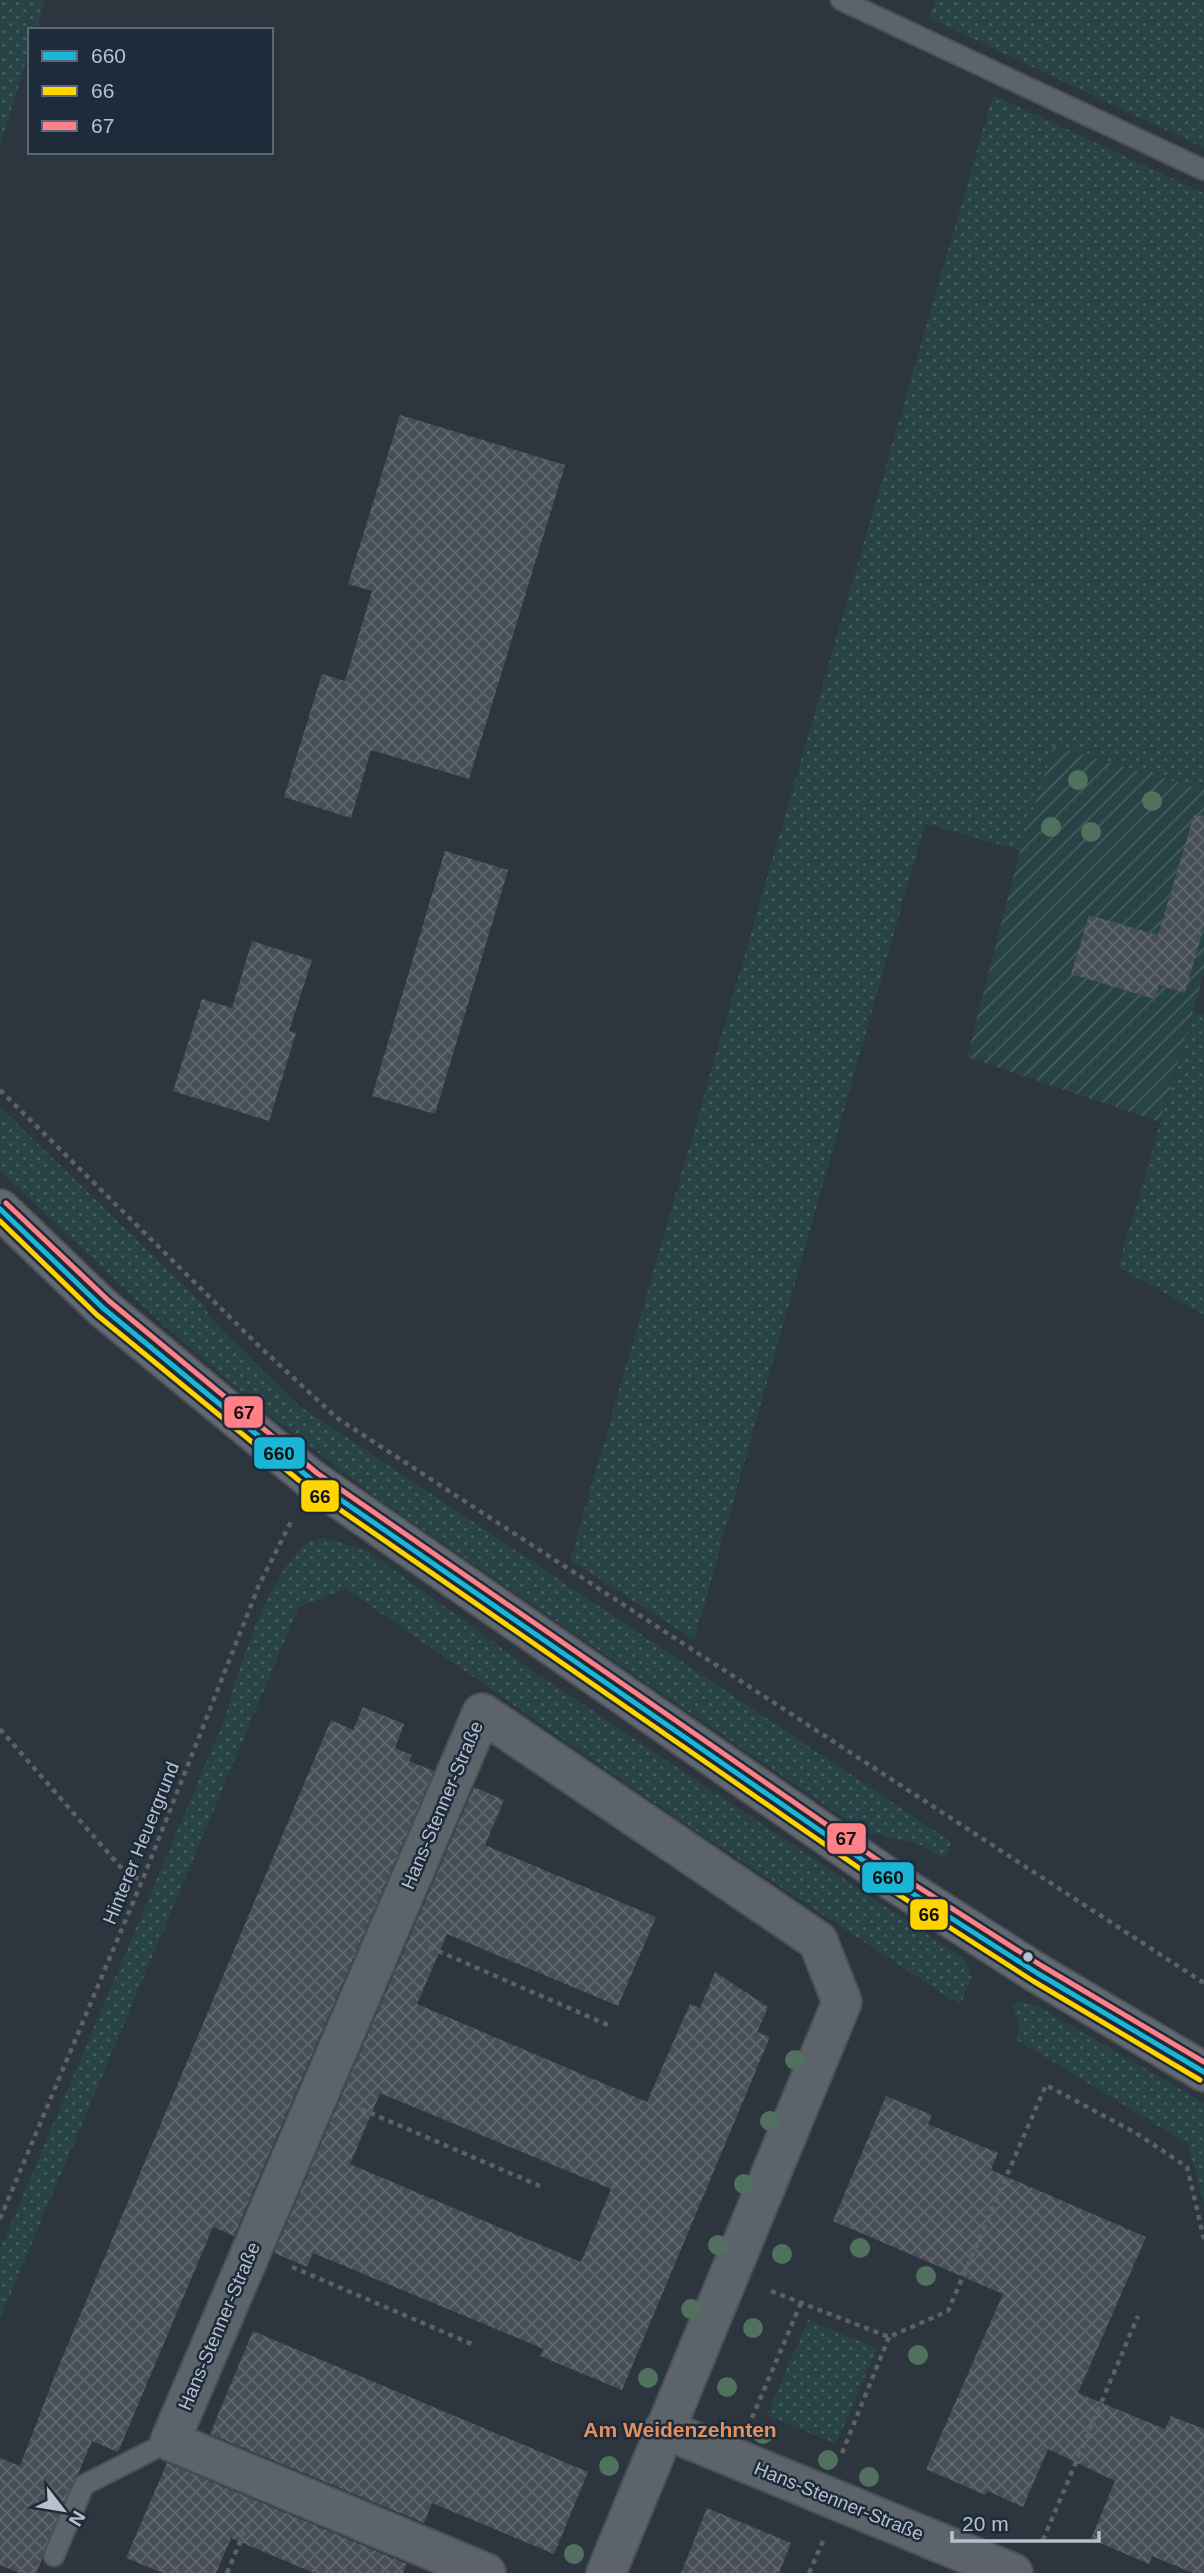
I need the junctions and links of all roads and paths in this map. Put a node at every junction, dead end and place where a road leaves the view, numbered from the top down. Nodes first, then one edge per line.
1 (841, 0) edge
2 (1204, 170) edge
3 (0, 1090) edge
4 (0, 1209) edge
5 (312, 1480) junction
6 (0, 1730) edge
7 (142, 1881) junction
8 (389, 1930) junction
9 (1204, 1983) edge
10 (608, 2025) dead end
11 (1204, 2072) edge
12 (320, 2091) junction
13 (540, 2186) dead end
14 (0, 2219) edge
15 (1204, 2239) edge
16 (251, 2250) junction
17 (728, 2274) junction
18 (801, 2303) junction
19 (1138, 2316) dead end
20 (889, 2337) junction
21 (474, 2345) dead end
22 (664, 2429) junction
23 (170, 2441) junction
24 (735, 2458) junction
25 (267, 2481) junction
26 (825, 2495) junction
27 (54, 2556) dead end
28 (1026, 2560) edge
29 (227, 2573) edge
30 (486, 2573) edge
31 (606, 2573) edge

1 - 2 lane
3 - 9 path
4 - 5 main road
5 - 7 path, Hinterer Heuergrund
5 - 11 main road
6 - 7 path
7 - 14 path, Hinterer Heuergrund
8 - 10 path
8 - 12 street, Hans-Stenner-Straße
8 - 17 street, Hans-Stenner-Straße
12 - 13 path
12 - 16 street, Hans-Stenner-Straße
15 - 20 path
16 - 21 path
16 - 23 street, Hans-Stenner-Straße
17 - 18 path
17 - 22 street, Hans-Stenner-Straße
18 - 20 path
18 - 24 path
19 - 28 path
20 - 26 path
22 - 24 street, Hans-Stenner-Straße
22 - 31 street, Hans-Stenner-Straße
23 - 25 street
23 - 27 lane
24 - 26 street, Hans-Stenner-Straße
25 - 29 path
25 - 30 street
26 - 28 street, Hans-Stenner-Straße

